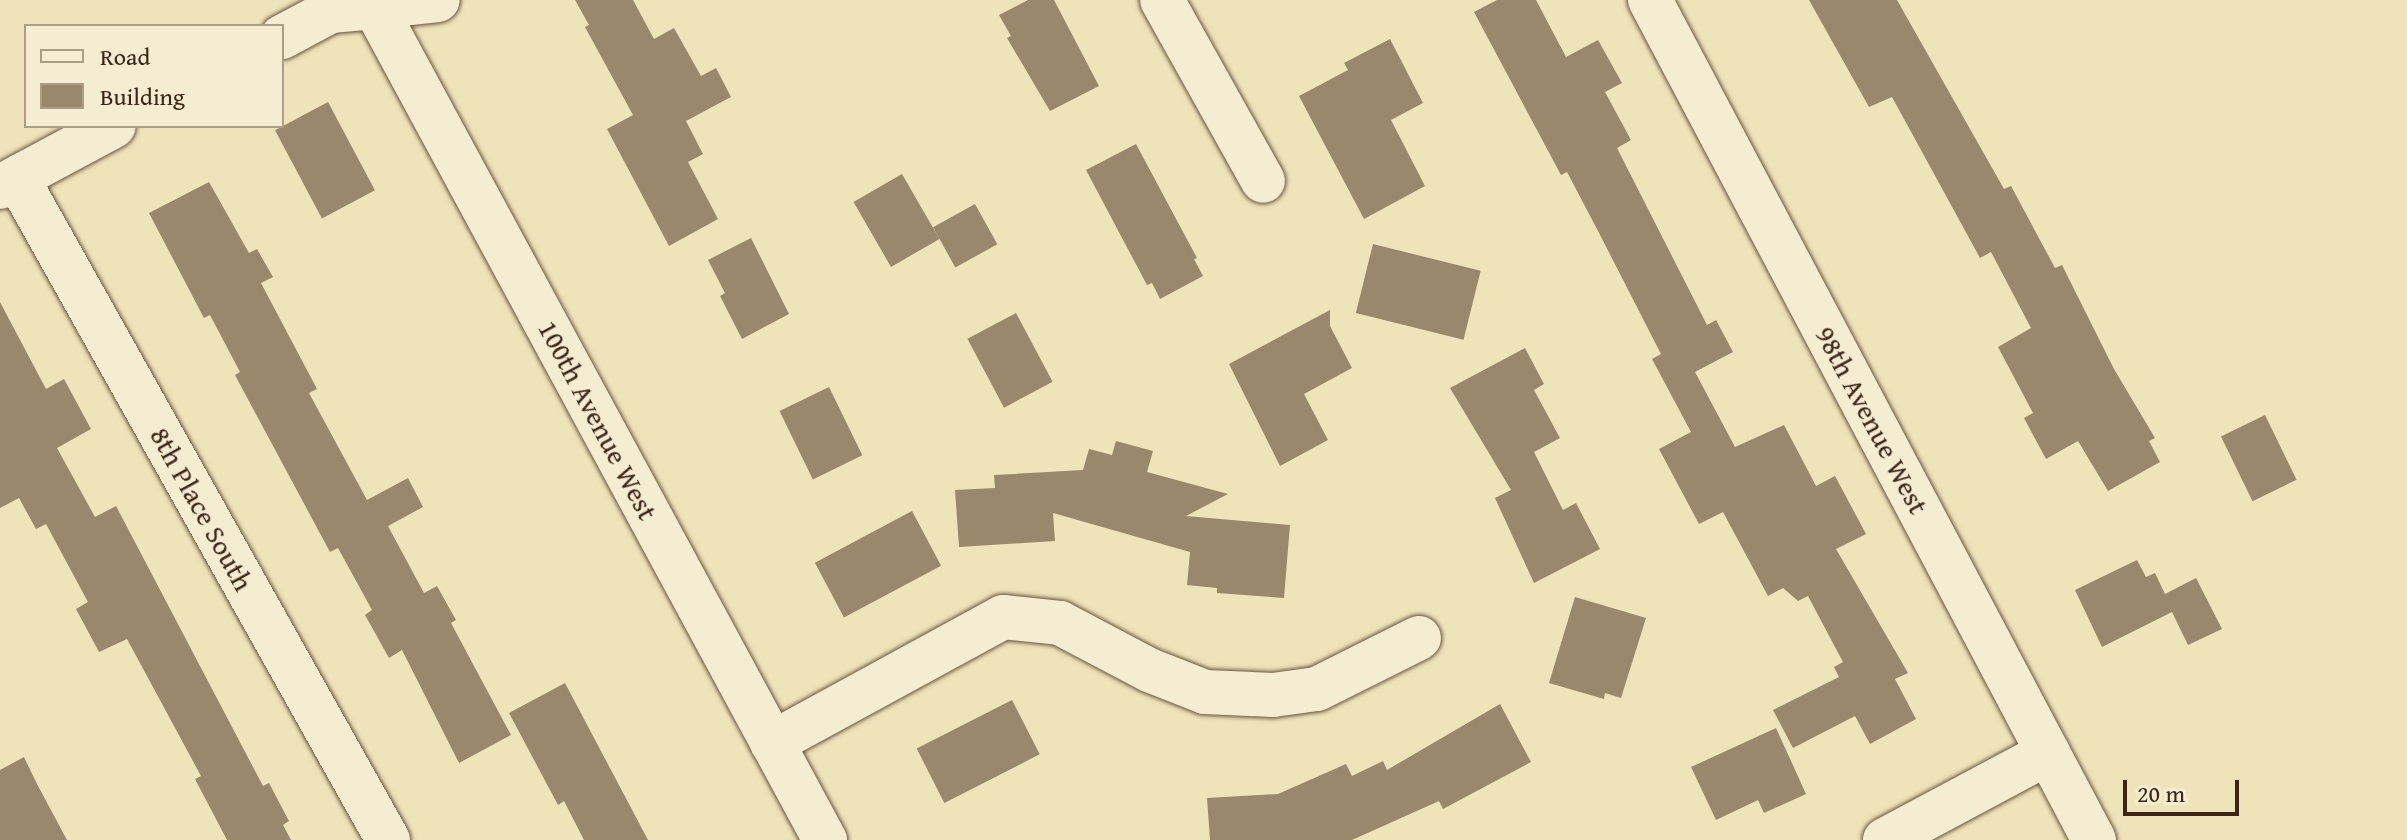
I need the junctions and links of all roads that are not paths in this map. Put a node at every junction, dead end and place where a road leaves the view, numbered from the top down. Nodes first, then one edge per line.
1 (438, 0) edge
2 (1162, 0) edge
3 (1650, 0) edge
4 (373, 4) edge
5 (284, 36) edge
6 (110, 128) edge
7 (1263, 181) dead end
8 (9, 182) edge
9 (1419, 638) dead end
10 (772, 743) junction
11 (2048, 753) junction
12 (388, 840) edge
13 (825, 840) edge
14 (1885, 840) edge
15 (2094, 840) edge

1 - 4 street
2 - 7 street
3 - 11 street, 98th Avenue West
4 - 5 street
4 - 10 street, 100th Avenue West
6 - 8 street
8 - 12 street, 8th Place South
9 - 10 street
10 - 13 street, 100th Avenue West
11 - 14 street
11 - 15 street, 98th Avenue West

